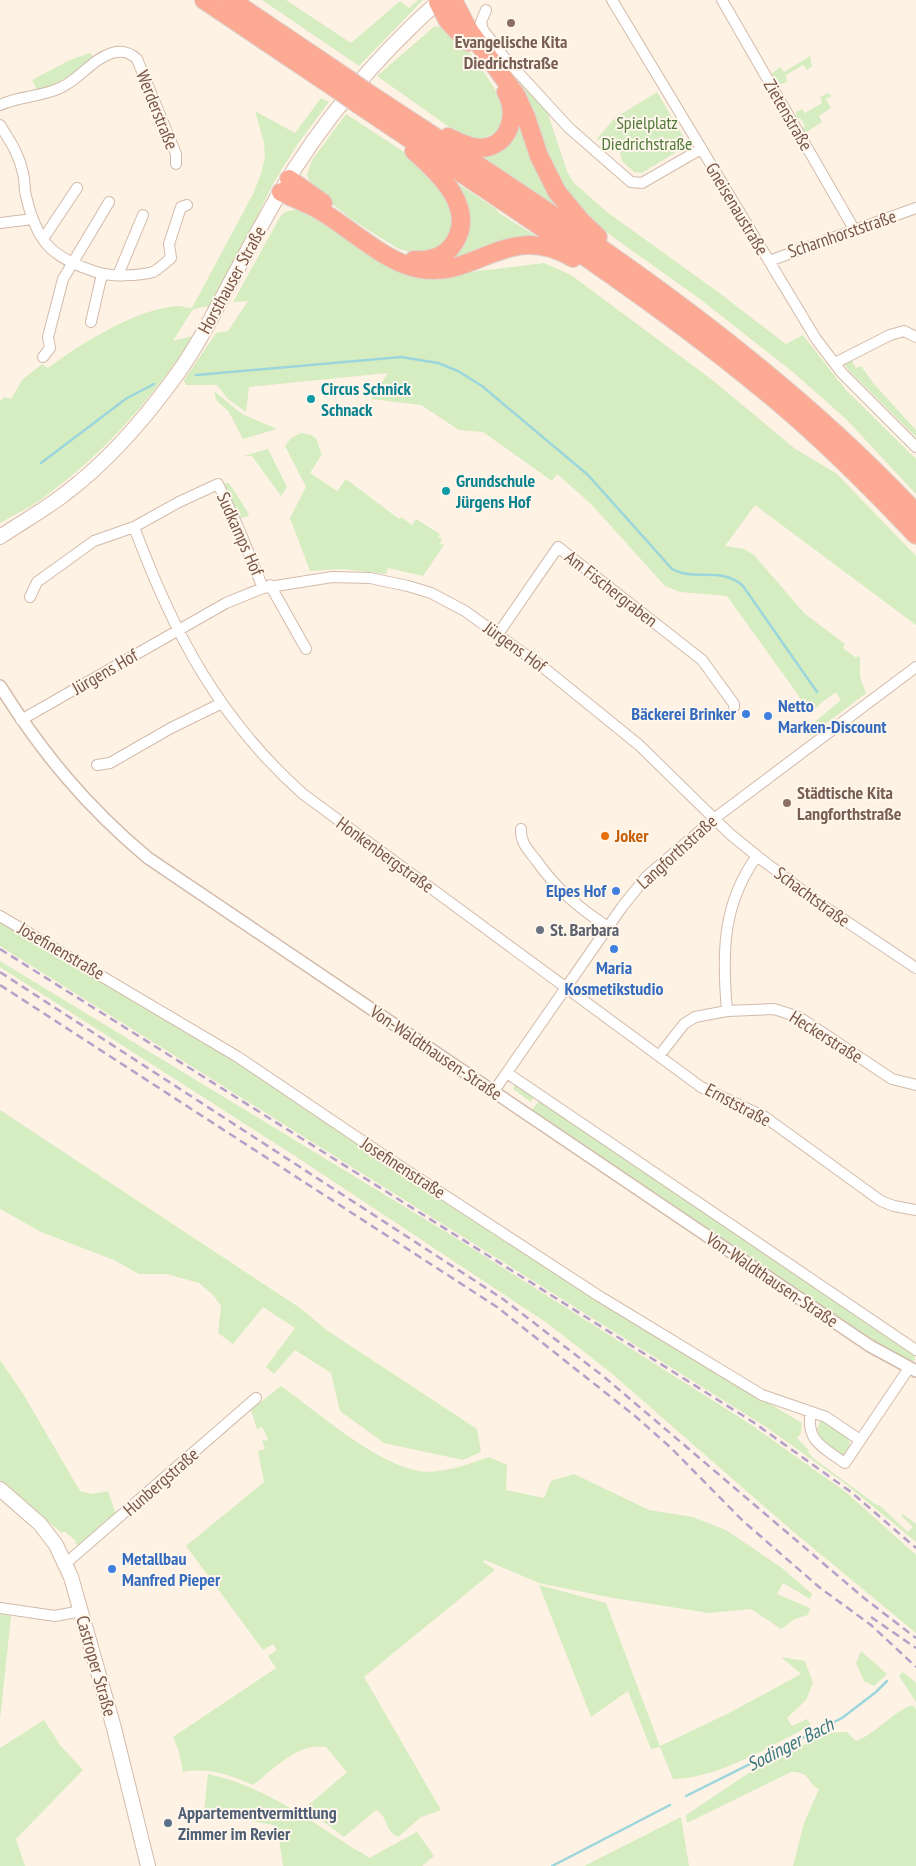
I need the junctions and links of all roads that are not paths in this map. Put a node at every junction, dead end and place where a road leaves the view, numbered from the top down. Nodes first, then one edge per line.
1 (204, 0) edge
2 (231, 0) edge
3 (442, 0) edge
4 (612, 0) edge
5 (722, 0) edge
6 (486, 10) dead end
7 (343, 85) junction
8 (362, 100) junction
9 (380, 101) junction
10 (0, 105) edge
11 (0, 125) edge
12 (701, 149) junction
13 (176, 164) dead end
14 (285, 186) junction
15 (76, 188) dead end
16 (109, 202) dead end
17 (187, 205) dead end
18 (916, 208) edge
19 (143, 215) dead end
20 (33, 219) junction
21 (0, 223) edge
22 (854, 229) junction
23 (42, 239) junction
24 (769, 261) junction
25 (71, 264) junction
26 (102, 274) junction
27 (118, 275) junction
28 (654, 286) junction
29 (637, 293) junction
30 (91, 322) dead end
31 (916, 337) edge
32 (43, 357) dead end
33 (835, 363) junction
34 (916, 447) edge
35 (916, 513) edge
36 (134, 526) junction
37 (916, 535) edge
38 (0, 537) edge
39 (266, 586) junction
40 (30, 597) dead end
41 (177, 631) junction
42 (498, 634) junction
43 (306, 649) dead end
44 (916, 667) edge
45 (0, 686) edge
46 (222, 703) junction
47 (734, 707) dead end
48 (21, 720) junction
49 (97, 765) dead end
50 (715, 818) junction
51 (521, 829) dead end
52 (757, 856) junction
53 (0, 916) edge
54 (608, 927) junction
55 (916, 968) edge
56 (566, 988) junction
57 (727, 1011) junction
58 (659, 1056) junction
59 (507, 1073) junction
60 (916, 1084) edge
61 (494, 1091) junction
62 (916, 1210) edge
63 (916, 1350) edge
64 (912, 1370) edge
65 (256, 1398) dead end
66 (811, 1412) junction
67 (860, 1440) junction
68 (0, 1489) edge
69 (65, 1564) junction
70 (0, 1608) edge
71 (81, 1611) junction
72 (148, 1866) edge

1 - 7 highway
2 - 7 highway
3 - 9 highway
3 - 14 main road, Horsthauser Straße
3 - 28 highway
4 - 12 street, Gneisenaustraße
5 - 22 street, Zietenstraße
6 - 12 street
7 - 8 highway, bridge
8 - 9 highway
8 - 14 highway
8 - 29 highway
9 - 28 highway
10 - 13 street, Werderstraße
11 - 20 street
12 - 24 street, Gneisenaustraße
14 - 29 highway
14 - 38 main road, Horsthauser Straße
15 - 23 street
16 - 25 street
17 - 27 street
18 - 22 street, Scharnhorststraße
19 - 27 street
20 - 21 street
20 - 23 street
22 - 24 street, Scharnhorststraße
23 - 25 street
24 - 33 street, Gneisenaustraße
25 - 26 street
25 - 32 street
26 - 27 street
26 - 30 street
28 - 35 highway
29 - 37 highway
31 - 33 street
33 - 34 street, Gneisenaustraße
36 - 39 street, Sudkamps Hof
36 - 40 street, Sudkamps Hof
36 - 41 street
39 - 41 street, Jürgens Hof
39 - 42 street, Jürgens Hof
39 - 43 street
41 - 46 street, Honkenbergstraße
41 - 48 street, Jürgens Hof
42 - 47 street, Am Fischergraben
42 - 50 street, Jürgens Hof
44 - 50 street, Langforthstraße
45 - 48 street, Von-Waldthausen-Straße
46 - 49 street
46 - 56 street, Honkenbergstraße
48 - 61 street, Von-Waldthausen-Straße
50 - 52 street, Schachtstraße
50 - 54 street, Langforthstraße
51 - 54 street
52 - 55 street, Schachtstraße
52 - 57 street
53 - 66 street, Josefinenstraße
54 - 56 street, Langforthstraße
56 - 58 street, Ernststraße
56 - 59 street, Langforthstraße
57 - 58 street, Heckerstraße
57 - 60 street, Heckerstraße
58 - 62 street, Ernststraße
59 - 61 street, Langforthstraße
59 - 63 street, Von-Waldthausen-Straße
61 - 64 street, Von-Waldthausen-Straße
64 - 67 street
65 - 69 street, Hunbergstraße
66 - 67 street, Josefinenstraße
66 - 67 street
68 - 69 main road, Castroper Straße
69 - 71 main road, Castroper Straße
70 - 71 street
71 - 72 main road, Castroper Straße

